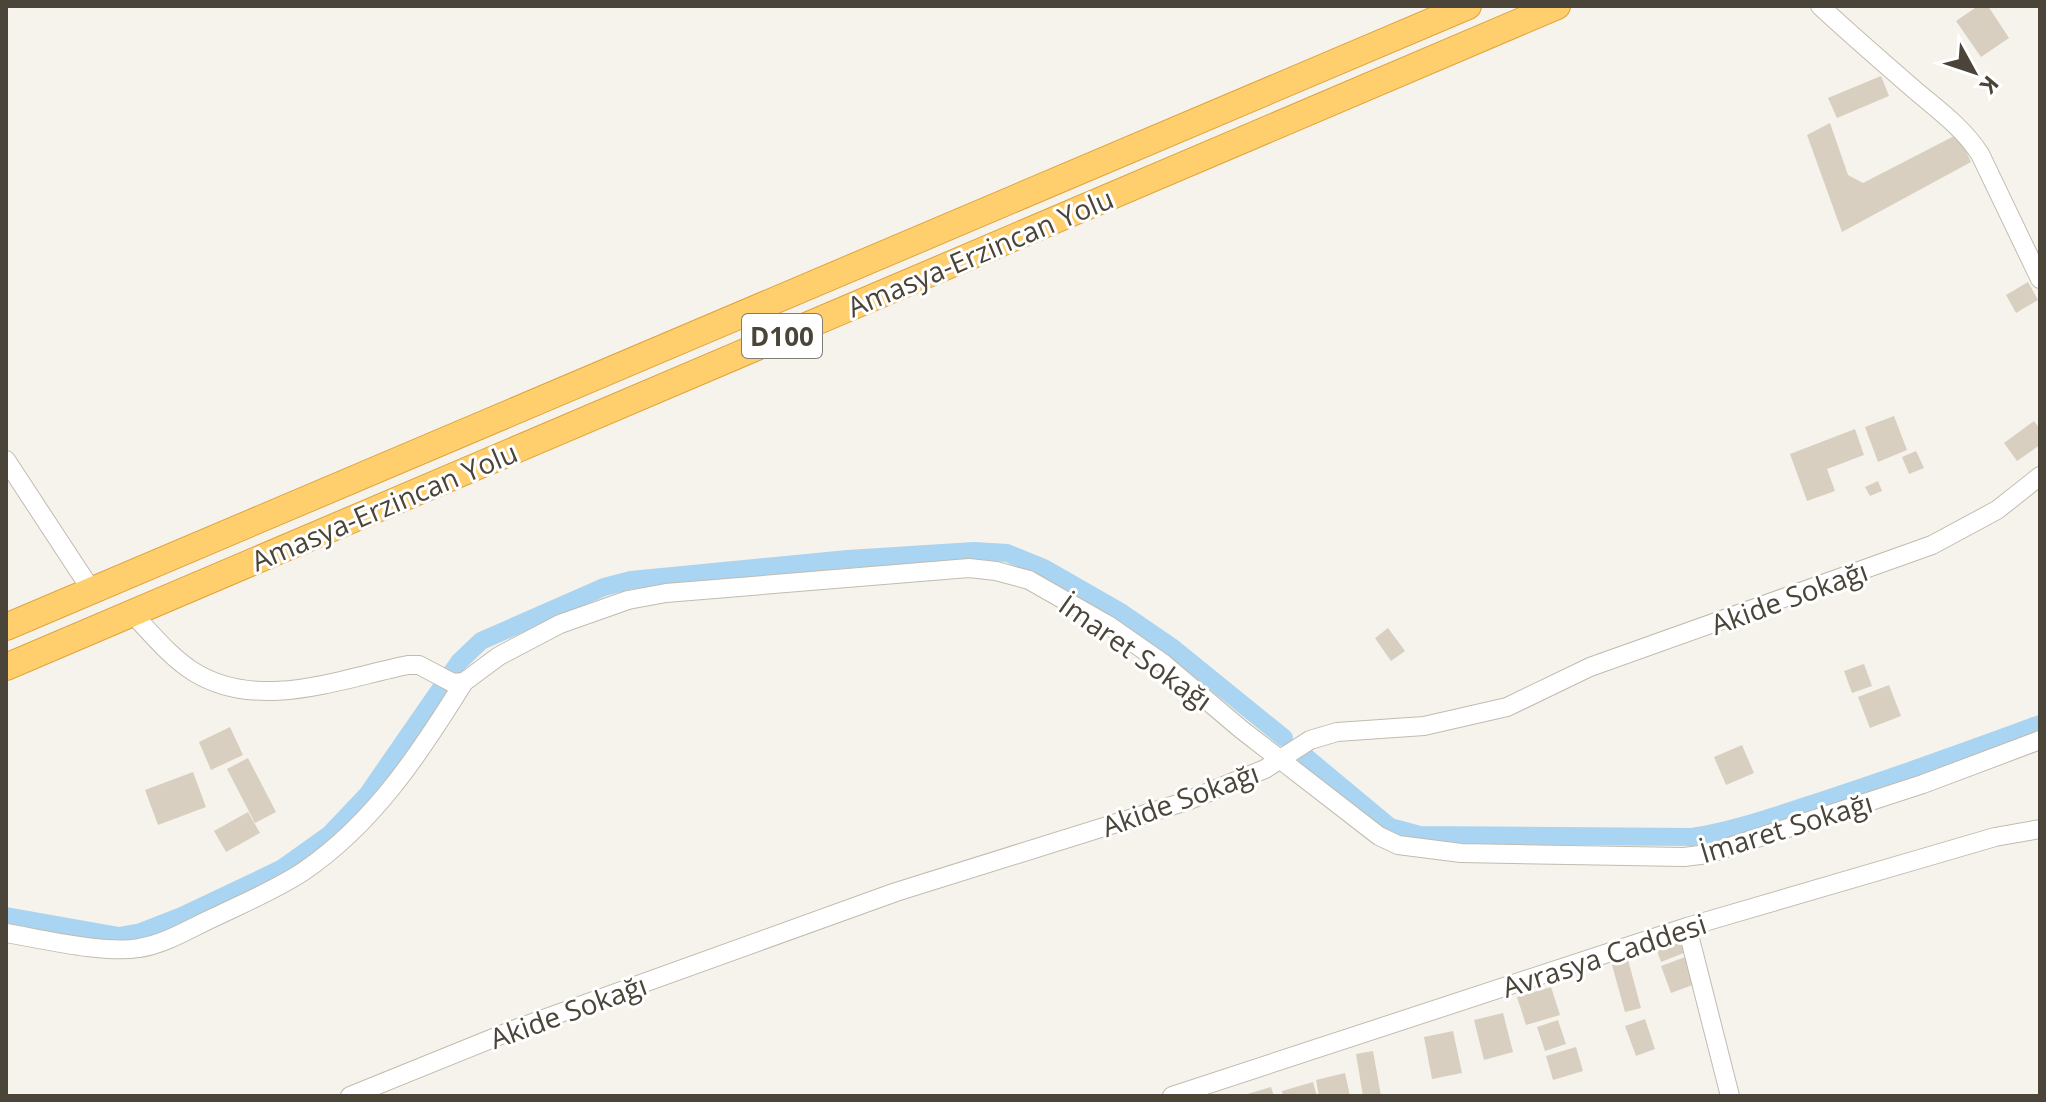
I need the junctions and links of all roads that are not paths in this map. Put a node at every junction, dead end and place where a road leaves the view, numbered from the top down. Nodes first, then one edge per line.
1 (1468, 6) edge
2 (1557, 6) edge
3 (1820, 6) edge
4 (2040, 279) edge
5 (6, 460) edge
6 (2040, 476) edge
7 (92, 591) junction
8 (132, 613) junction
9 (6, 627) edge
10 (6, 667) edge
11 (458, 683) junction
12 (2040, 740) edge
13 (1281, 760) junction
14 (2040, 829) edge
15 (1687, 927) junction
16 (6, 933) edge
17 (350, 1096) edge
18 (1172, 1096) edge
19 (1730, 1096) edge

1 - 7 highway, Amasya-Erzincan Yolu / D100
2 - 8 highway, Amasya-Erzincan Yolu / D100
3 - 4 street
5 - 7 street
6 - 13 street, Akide Sokağı
7 - 9 highway, Amasya-Erzincan Yolu / D100
8 - 10 highway, Amasya-Erzincan Yolu / D100
8 - 11 street
11 - 13 street, İmaret Sokağı
11 - 16 street
12 - 13 street, İmaret Sokağı
13 - 17 street, Akide Sokağı
14 - 15 street, Avrasya Caddesi
15 - 18 street, Avrasya Caddesi
15 - 19 street

